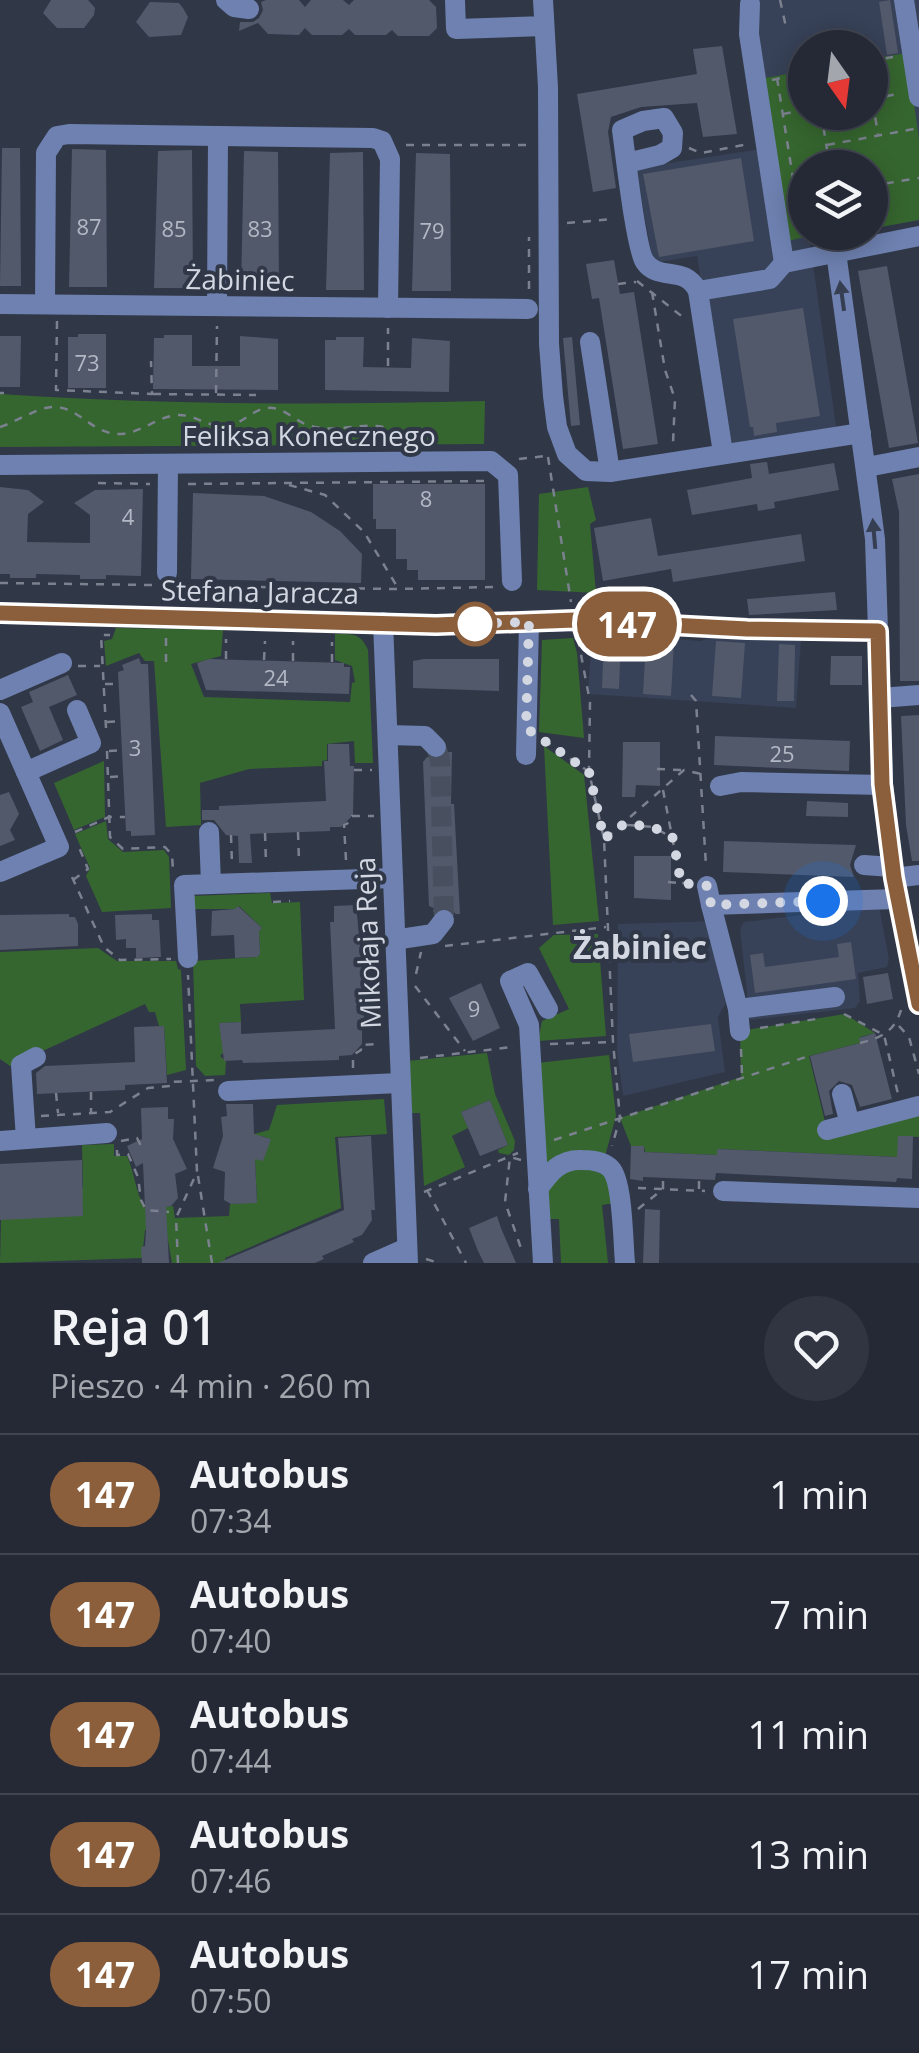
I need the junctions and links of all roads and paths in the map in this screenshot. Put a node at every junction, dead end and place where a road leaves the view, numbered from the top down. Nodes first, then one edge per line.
1 (226, 0) edge
2 (455, 0) edge
3 (543, 0) edge
4 (780, 0) edge
5 (904, 0) edge
6 (750, 4) dead end
7 (249, 8) dead end
8 (544, 26) junction
9 (786, 26) dead end
10 (916, 59) edge
11 (788, 76) edge
12 (777, 78) junction
13 (757, 85) junction
14 (919, 94) edge
15 (888, 97) edge
16 (788, 113) edge
17 (782, 114) junction
18 (919, 128) edge
19 (824, 130) edge
20 (877, 130) edge
21 (878, 136) junction
22 (218, 137) junction
23 (766, 142) junction
24 (549, 145) junction
25 (827, 145) junction
26 (687, 147) dead end
27 (388, 148) junction
28 (788, 150) edge
29 (828, 150) edge
30 (627, 163) dead end
31 (919, 178) edge
32 (888, 183) edge
33 (636, 217) junction
34 (550, 225) junction
35 (919, 236) edge
36 (836, 252) junction
37 (784, 263) junction
38 (643, 275) junction
39 (618, 284) dead end
40 (698, 291) junction
41 (652, 292) junction
42 (0, 304) edge
43 (51, 304) junction
44 (217, 306) junction
45 (388, 308) junction
46 (528, 309) dead end
47 (703, 324) junction
48 (590, 342) dead end
49 (151, 361) dead end
50 (388, 366) dead end
51 (152, 394) junction
52 (216, 394) junction
53 (256, 395) dead end
54 (0, 426) edge
55 (861, 433) junction
56 (723, 453) junction
57 (558, 455) junction
58 (919, 457) edge
59 (416, 462) junction
60 (672, 462) junction
61 (0, 465) edge
62 (867, 467) junction
63 (493, 471) junction
64 (610, 472) junction
65 (168, 474) junction
66 (93, 483) dead end
67 (282, 483) junction
68 (167, 573) dead end
69 (512, 581) joint
70 (0, 583) edge
71 (398, 590) junction
72 (0, 613) edge
73 (575, 620) junction
74 (383, 622) junction
75 (529, 622) junction
76 (112, 624) dead end
77 (166, 626) dead end
78 (227, 628) dead end
79 (265, 629) dead end
80 (294, 630) dead end
81 (332, 631) dead end
82 (878, 631) junction
83 (226, 659) dead end
84 (264, 660) dead end
85 (293, 661) dead end
86 (332, 662) dead end
87 (64, 665) joint
88 (166, 665) dead end
89 (103, 666) junction
90 (104, 684) junction
91 (118, 684) dead end
92 (0, 690) edge
93 (691, 695) dead end
94 (919, 695) edge
95 (880, 698) junction
96 (77, 710) dead end
97 (0, 713) edge
98 (121, 721) dead end
99 (106, 722) junction
100 (526, 728) junction
101 (388, 735) junction
102 (106, 736) dead end
103 (436, 748) dead end
104 (122, 750) dead end
105 (526, 755) dead end
106 (108, 757) junction
107 (100, 760) dead end
108 (657, 769) dead end
109 (354, 770) dead end
110 (378, 770) dead end
111 (684, 770) junction
112 (26, 772) junction
113 (589, 772) junction
114 (124, 776) dead end
115 (108, 777) junction
116 (711, 780) junction
117 (882, 784) junction
118 (663, 790) junction
119 (380, 816) dead end
120 (126, 817) dead end
121 (109, 818) junction
122 (624, 824) junction
123 (209, 832) dead end
124 (298, 832) dead end
125 (264, 833) dead end
126 (230, 835) dead end
127 (673, 838) junction
128 (604, 839) junction
129 (172, 854) dead end
130 (299, 862) dead end
131 (266, 864) dead end
132 (864, 865) dead end
133 (232, 866) dead end
134 (350, 871) dead end
135 (0, 872) edge
136 (919, 875) edge
137 (393, 878) junction
138 (894, 881) junction
139 (668, 882) dead end
140 (681, 883) junction
141 (212, 884) junction
142 (272, 891) dead end
143 (709, 896) junction
144 (304, 900) dead end
145 (444, 920) dead end
146 (607, 927) junction
147 (360, 932) dead end
148 (390, 935) junction
149 (441, 947) dead end
150 (422, 949) dead end
151 (183, 959) joint
152 (388, 963) dead end
153 (362, 964) dead end
154 (389, 997) dead end
155 (364, 998) dead end
156 (911, 1002) edge
157 (548, 1009) dead end
158 (836, 1009) junction
159 (739, 1020) junction
160 (897, 1024) junction
161 (884, 1034) junction
162 (529, 1035) junction
163 (613, 1042) junction
164 (860, 1043) dead end
165 (467, 1052) junction
166 (808, 1056) dead end
167 (36, 1057) dead end
168 (398, 1060) junction
169 (919, 1074) edge
170 (354, 1075) dead end
171 (742, 1077) junction
172 (192, 1081) junction
173 (399, 1083) junction
174 (226, 1086) joint
175 (90, 1092) dead end
176 (56, 1093) dead end
177 (842, 1094) dead end
178 (909, 1103) edge
179 (91, 1113) junction
180 (58, 1115) junction
181 (24, 1117) junction
182 (620, 1118) junction
183 (850, 1124) junction
184 (828, 1130) dead end
185 (112, 1137) joint
186 (26, 1139) junction
187 (0, 1141) edge
188 (535, 1146) junction
189 (142, 1150) dead end
190 (118, 1155) dead end
191 (510, 1156) junction
192 (607, 1165) junction
193 (198, 1172) junction
194 (664, 1178) dead end
195 (699, 1179) dead end
196 (538, 1189) junction
197 (427, 1190) junction
198 (699, 1190) dead end
199 (723, 1191) dead end
200 (919, 1198) edge
201 (405, 1200) junction
202 (169, 1212) dead end
203 (620, 1223) junction
204 (407, 1256) edge
205 (535, 1262) edge
206 (178, 1263) edge
207 (212, 1263) edge
208 (372, 1263) edge
209 (466, 1263) edge
210 (624, 1263) edge

1 - 7 street
2 - 8 street
3 - 8 street
4 - 9 path
5 - 10 street
6 - 13 street
8 - 24 street
10 - 14 street
11 - 12 path
12 - 13 path
12 - 17 path
13 - 23 street
14 - 15 path
16 - 17 path
17 - 28 path
18 - 21 path
19 - 25 path
20 - 21 path
21 - 25 path
22 - 27 street
22 - 43 street
22 - 44 street
23 - 26 path
23 - 37 street
24 - 27 path
24 - 34 street
25 - 29 path
27 - 45 street
30 - 33 street
31 - 32 path
33 - 34 path
33 - 38 street
34 - 57 street
35 - 36 street
36 - 37 street
55 -> 36 street
37 - 40 street
38 - 39 path
38 - 40 street
38 - 41 path
40 - 47 street
41 - 47 path
41 - 60 path
42 - 43 street, Żabiniec
43 - 44 street, Żabiniec
43 - 51 path
44 - 45 street, Żabiniec
44 - 52 path
45 - 46 street, Żabiniec
45 - 50 path
47 - 56 street
48 - 64 street
49 - 51 path
51 - 52 path
52 - 53 path
54 - 59 path
55 - 56 street
55 - 62 street
56 - 60 street
57 - 63 path
57 - 64 street
57 - 73 path
58 - 62 street
59 - 63 street, Feliksa Konecznego
59 - 65 street, Feliksa Konecznego
60 - 64 street
61 - 65 street, Feliksa Konecznego
82 -> 62 street
63 - 67 path
63 - 69 street
65 - 66 path
65 - 67 path
65 - 68 street
67 - 71 path
69 - 71 path
70 - 71 path
72 - 74 street, Stefana Jaracza
73 - 75 street, Stefana Jaracza
73 - 82 street, Stefana Jaracza
73 - 113 path
74 - 75 street, Stefana Jaracza
74 - 101 street, Mikołaja Reja
75 - 100 street
76 - 89 path
77 - 88 path
78 - 83 path
79 - 84 path
80 - 85 path
81 - 86 path
82 - 95 street
87 - 89 path
87 - 92 street
89 - 90 path
90 - 91 path
90 - 99 path
93 - 116 path
94 - 95 street
95 - 117 street
96 - 112 street
97 - 112 street
98 - 99 path
99 - 102 path
100 - 105 street
100 - 113 path
101 - 103 street
101 - 137 street, Mikołaja Reja
104 - 106 path
106 - 107 path
106 - 115 path
108 - 111 path
109 - 110 path
111 - 116 path
111 - 118 path
112 - 135 street
113 - 128 path
114 - 115 path
115 - 121 path
116 - 117 street
116 - 143 path
117 - 138 street
118 - 122 path
118 - 127 path
119 - 134 path
120 - 121 path
121 - 129 path
121 - 151 path
122 - 127 path
122 - 128 path
123 - 141 street
124 - 130 path
125 - 131 path
126 - 133 path
127 - 140 path
128 - 146 path
132 - 138 street
136 - 138 street
137 - 141 street
137 - 148 street, Mikołaja Reja
138 - 143 street
138 - 156 street
139 - 140 path
140 - 143 path
141 - 151 street
142 - 144 path
143 - 159 street
145 - 148 street
146 - 149 path
146 - 163 path
147 - 148 path
148 - 168 street, Mikołaja Reja
150 - 165 path
152 - 153 path
154 - 155 path
156 - 160 path
157 - 162 street
158 - 159 street
158 - 159 path
158 - 161 path
159 - 171 path
160 - 161 path
160 - 169 path
161 - 164 path
161 - 178 path
162 - 163 path
162 - 165 path
162 - 188 street
163 - 182 path
165 - 168 path
166 - 171 path
167 - 181 street
168 - 170 path
168 - 173 street, Mikołaja Reja
171 - 182 path
172 - 174 path
172 - 179 path
172 - 193 path
173 - 174 street
173 - 201 street, Mikołaja Reja
175 - 179 path
176 - 180 path
177 - 183 street
178 - 183 street
179 - 180 path
180 - 181 path
181 - 186 street
182 - 188 path
182 - 192 path
183 - 184 street
185 - 186 street
185 - 189 path
186 - 187 street
188 - 191 path
188 - 196 street
190 - 202 path
191 - 197 path
191 - 205 path
192 - 196 street
192 - 203 street
193 - 206 path
193 - 207 path
194 - 203 path
195 - 198 path
196 - 205 street
197 - 201 path
197 - 209 path
199 - 200 street
201 - 204 street, Mikołaja Reja
203 - 210 street
204 - 208 street

